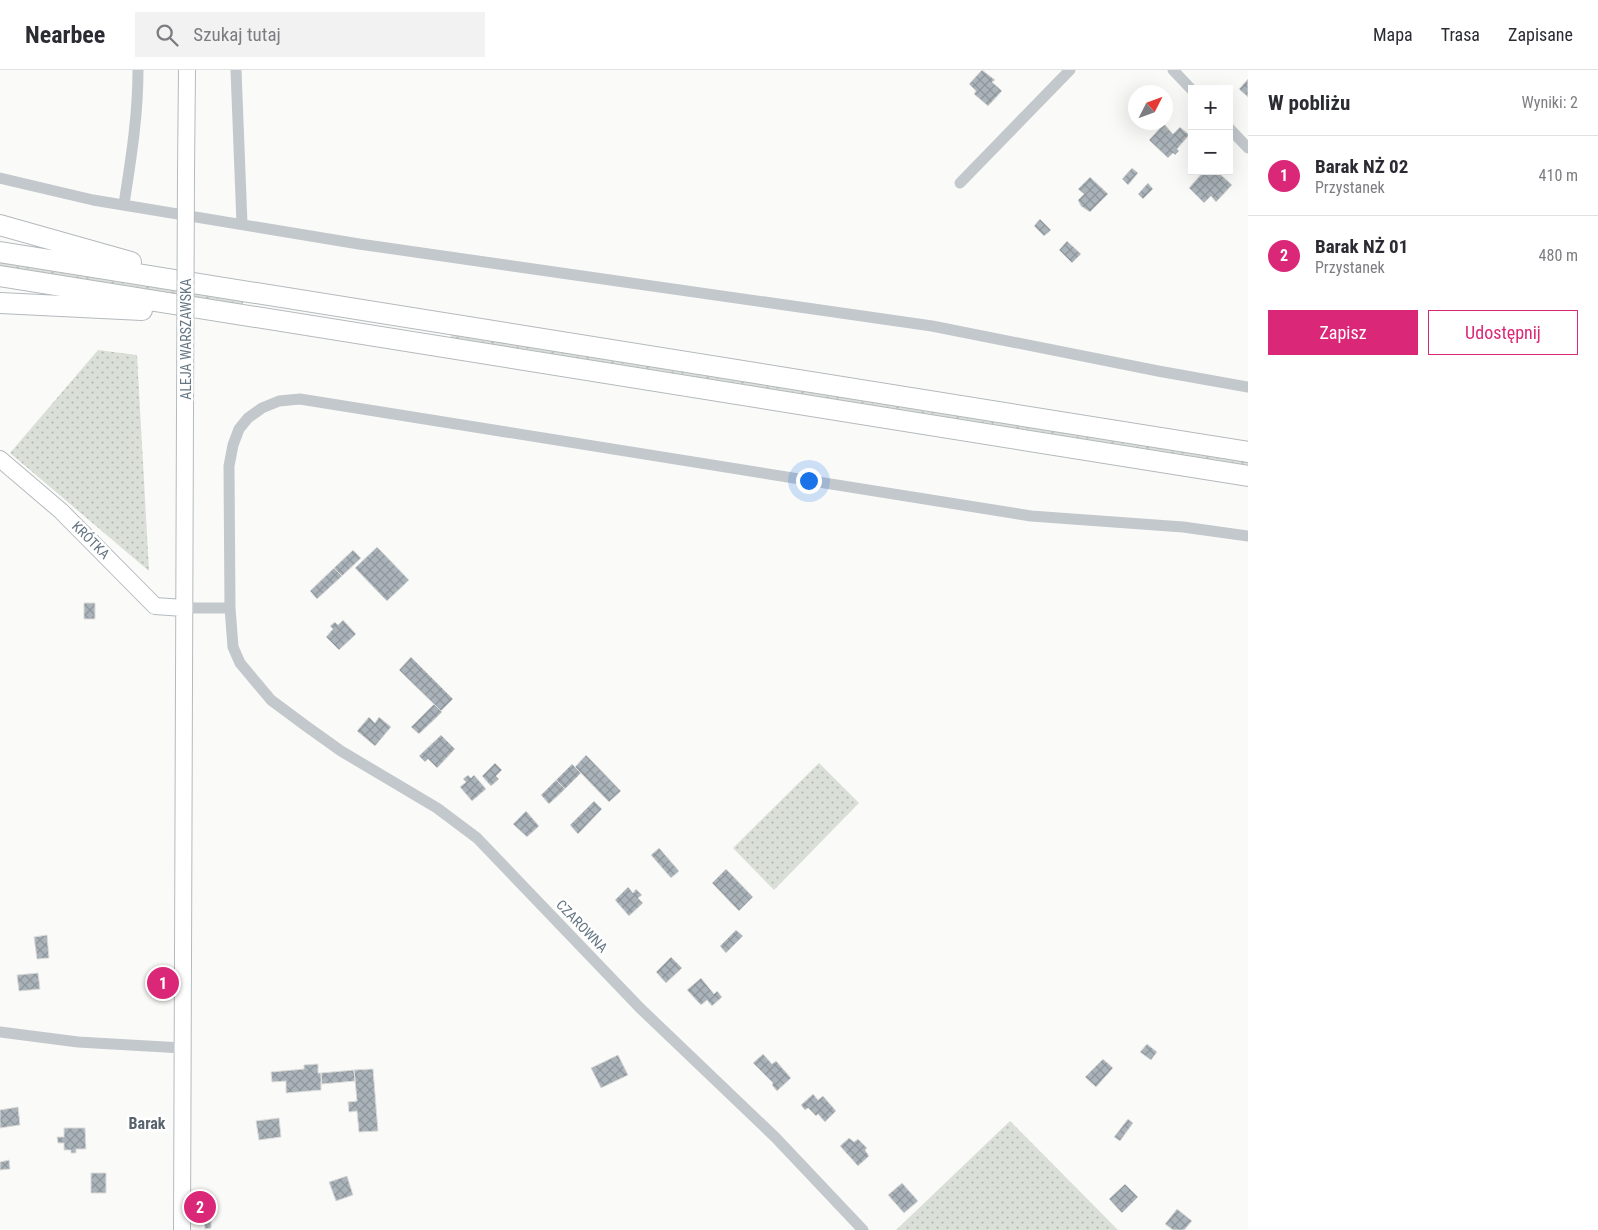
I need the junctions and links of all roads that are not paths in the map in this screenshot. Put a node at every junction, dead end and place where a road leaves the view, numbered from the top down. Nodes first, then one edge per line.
1 (138, 70) edge
2 (187, 70) edge
3 (236, 70) edge
4 (1070, 70) edge
5 (1173, 70) edge
6 (1188, 86) edge
7 (1231, 130) edge
8 (1248, 148) edge
9 (0, 178) edge
10 (960, 183) dead end
11 (124, 204) junction
12 (242, 224) junction
13 (0, 225) edge
14 (0, 252) edge
15 (0, 276) edge
16 (224, 288) junction
17 (0, 303) edge
18 (242, 315) junction
19 (1248, 387) edge
20 (1248, 452) edge
21 (0, 459) edge
22 (1248, 476) edge
23 (1248, 536) edge
24 (184, 608) junction
25 (230, 608) junction
26 (0, 1032) edge
27 (182, 1048) junction
28 (182, 1230) edge
29 (864, 1230) edge

1 - 11 street
2 - 24 street, ALEJA WARSZAWSKA, bridge
3 - 12 street
4 - 10 street
5 - 6 street
7 - 8 street
9 - 11 street
11 - 12 street
12 - 19 street
13 - 16 highway
14 - 16 highway
15 - 18 highway
16 - 20 highway
17 - 18 highway
18 - 22 highway
21 - 24 street, KRÓTKA
23 - 25 street, CZAROWNA
24 - 25 street
24 - 27 street, ALEJA WARSZAWSKA
25 - 29 street, CZAROWNA
26 - 27 street
27 - 28 street, ALEJA WARSZAWSKA

